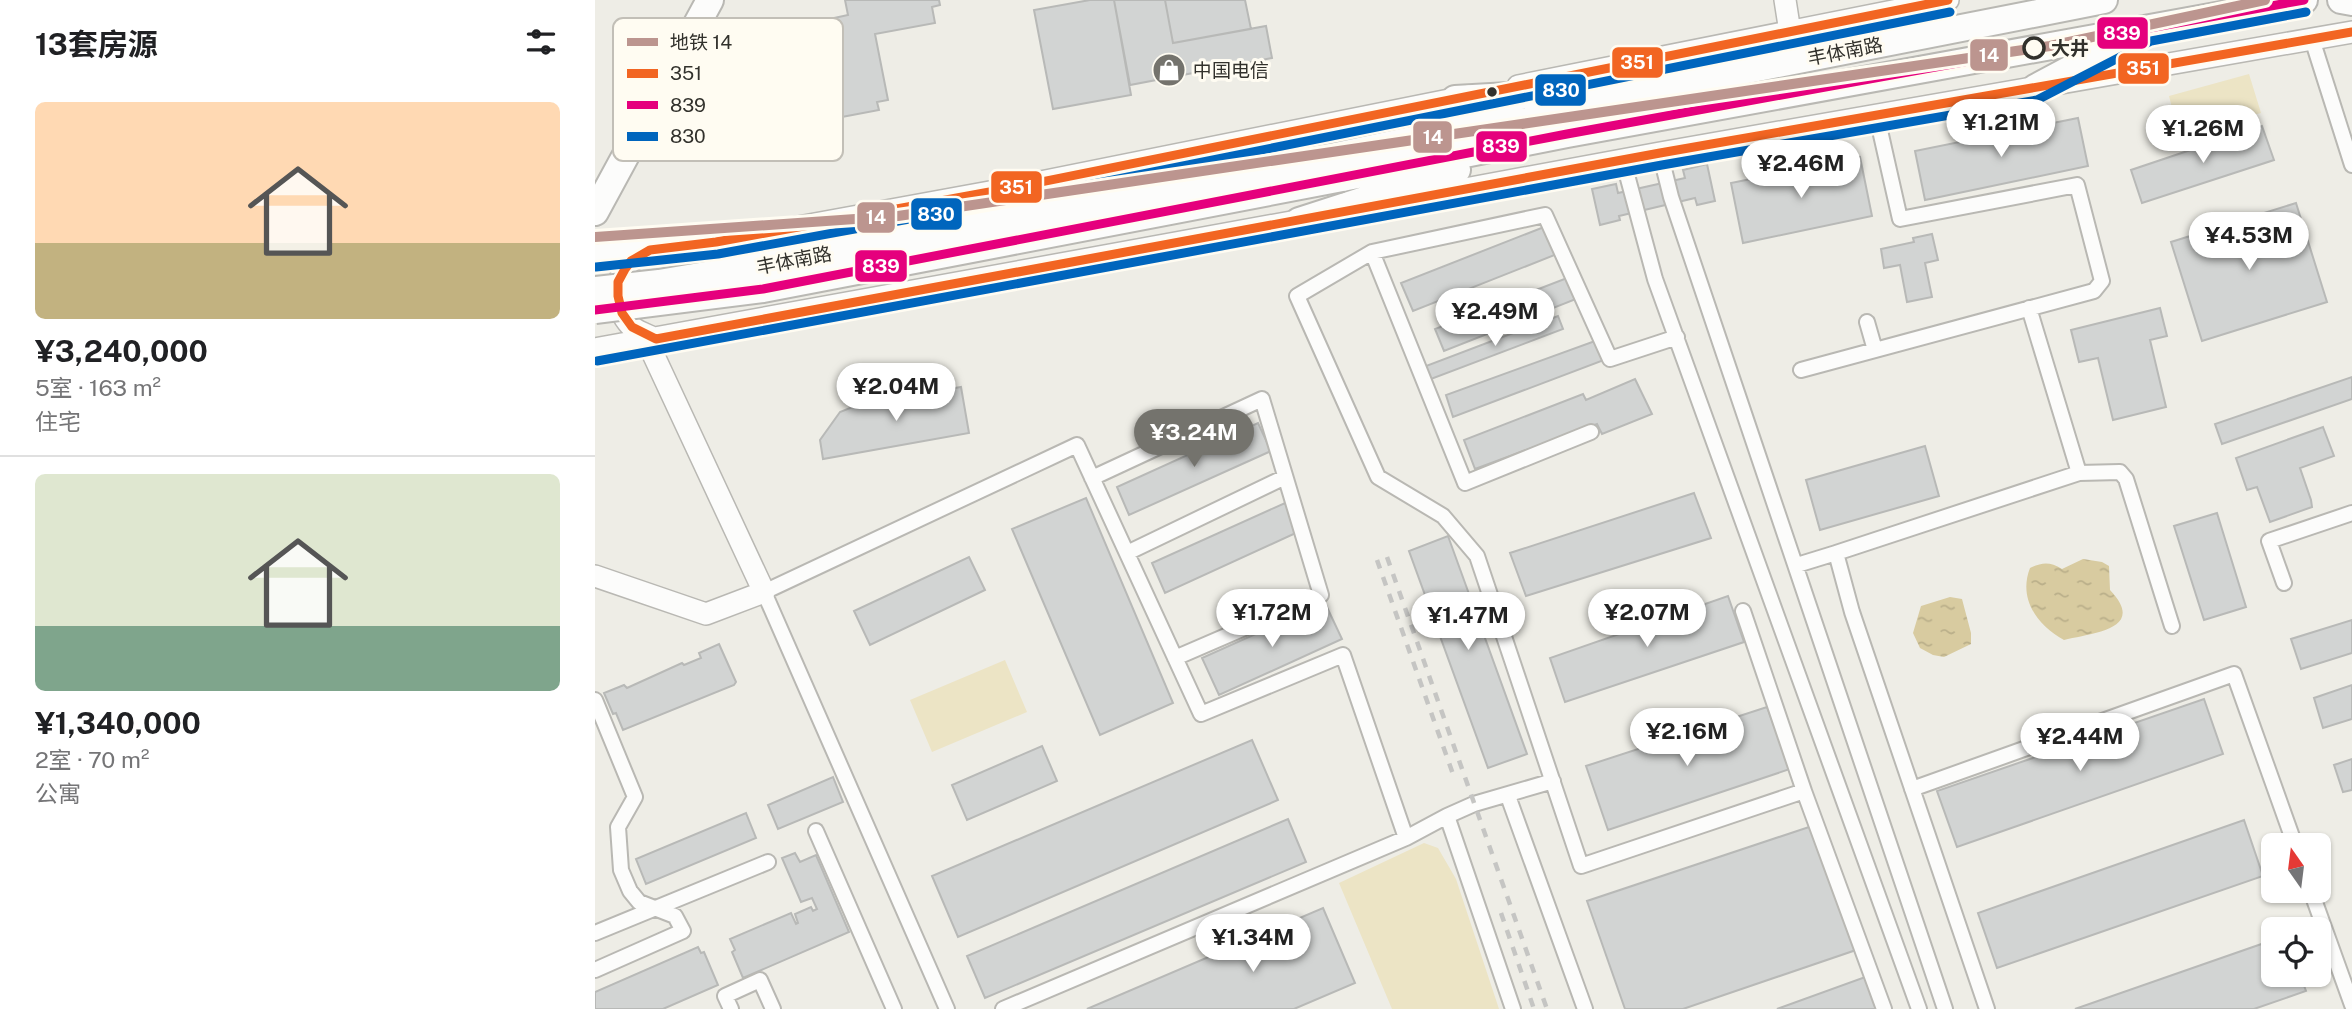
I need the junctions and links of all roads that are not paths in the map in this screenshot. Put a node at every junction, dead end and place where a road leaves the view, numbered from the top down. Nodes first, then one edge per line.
1 (710, 0) edge
2 (1785, 0) edge
3 (1948, 0) edge
4 (2104, 0) edge
5 (2304, 0) edge
6 (2341, 0) edge
7 (2083, 2) edge
8 (2352, 2) edge
9 (700, 18) edge
10 (2147, 29) junction
11 (1790, 32) junction
12 (2352, 32) edge
13 (2312, 39) junction
14 (1666, 86) junction
15 (2035, 88) junction
16 (1455, 99) junction
17 (1877, 117) junction
18 (1567, 134) junction
19 (1660, 153) junction
20 (1623, 160) junction
21 (623, 161) edge
22 (2352, 165) edge
23 (1339, 167) junction
24 (595, 212) edge
25 (1299, 220) junction
26 (650, 250) junction
27 (1372, 252) junction
28 (595, 255) edge
29 (595, 290) edge
30 (2029, 308) junction
31 (595, 310) edge
32 (1867, 322) dead end
33 (1677, 337) junction
34 (652, 340) junction
35 (595, 349) edge
36 (1875, 350) junction
37 (1801, 370) dead end
38 (1591, 432) dead end
39 (2079, 473) junction
40 (1285, 477) junction
41 (1092, 478) junction
42 (2352, 513) edge
43 (1127, 553) junction
44 (1836, 553) junction
45 (1797, 565) junction
46 (595, 576) edge
47 (2284, 583) dead end
48 (764, 592) junction
49 (1743, 611) dead end
50 (2172, 626) dead end
51 (1175, 658) junction
52 (595, 700) edge
53 (1553, 781) junction
54 (1912, 789) junction
55 (1804, 791) junction
56 (1509, 796) junction
57 (1447, 816) junction
58 (816, 831) dead end
59 (2291, 833) edge
60 (1406, 838) junction
61 (768, 862) dead end
62 (2315, 903) edge
63 (657, 908) junction
64 (595, 933) edge
65 (595, 970) edge
66 (2352, 1005) edge
67 (731, 1009) edge
68 (773, 1009) edge
69 (894, 1009) edge
70 (947, 1009) edge
71 (1003, 1009) edge
72 (1513, 1009) edge
73 (1585, 1009) edge
74 (1884, 1009) edge
75 (1919, 1009) edge
76 (1945, 1009) edge
77 (1987, 1009) edge

1 - 9 highway
2 - 11 street
3 - 11 street, 丰体南路
4 - 7 highway, 丰体南路
5 - 10 highway, 丰体南路
6 - 8 highway
7 - 14 highway, 丰体南路
10 - 15 highway
10 - 18 highway, 丰体南路
11 - 16 street, 丰体南路
12 - 13 street
13 - 15 street
13 - 22 street
14 - 16 highway
14 - 23 highway, 丰体南路
15 - 17 street
16 - 26 street, 丰体南路
17 - 19 street
17 - 30 street
18 - 23 highway, 丰体南路
18 - 25 highway
19 - 20 street
19 - 45 street
20 - 25 street
20 - 33 street
21 - 24 highway
23 - 29 highway, 丰体南路, bridge
23 - 31 highway, 丰体南路, bridge
25 - 34 street
26 - 28 street, 丰体南路
26 - 34 street
27 - 33 street
27 - 38 street
27 - 53 street
30 - 36 street
30 - 39 street
32 - 36 street
33 - 75 street
34 - 35 street
34 - 48 street
36 - 37 street
39 - 44 street
39 - 50 street
40 - 41 street
40 - 43 street
40 - 51 street
41 - 43 street
41 - 48 street
42 - 47 street
43 - 51 street
44 - 45 street
44 - 54 street
45 - 76 street
46 - 48 street
48 - 70 street
49 - 55 street
51 - 60 street
52 - 63 street
53 - 55 street
53 - 56 street
54 - 59 street
54 - 77 street
55 - 74 street
56 - 57 street
56 - 73 street
57 - 60 street
57 - 72 street
58 - 69 street
60 - 71 street
61 - 63 street
62 - 66 street
63 - 64 street
63 - 65 street
67 - 68 street

